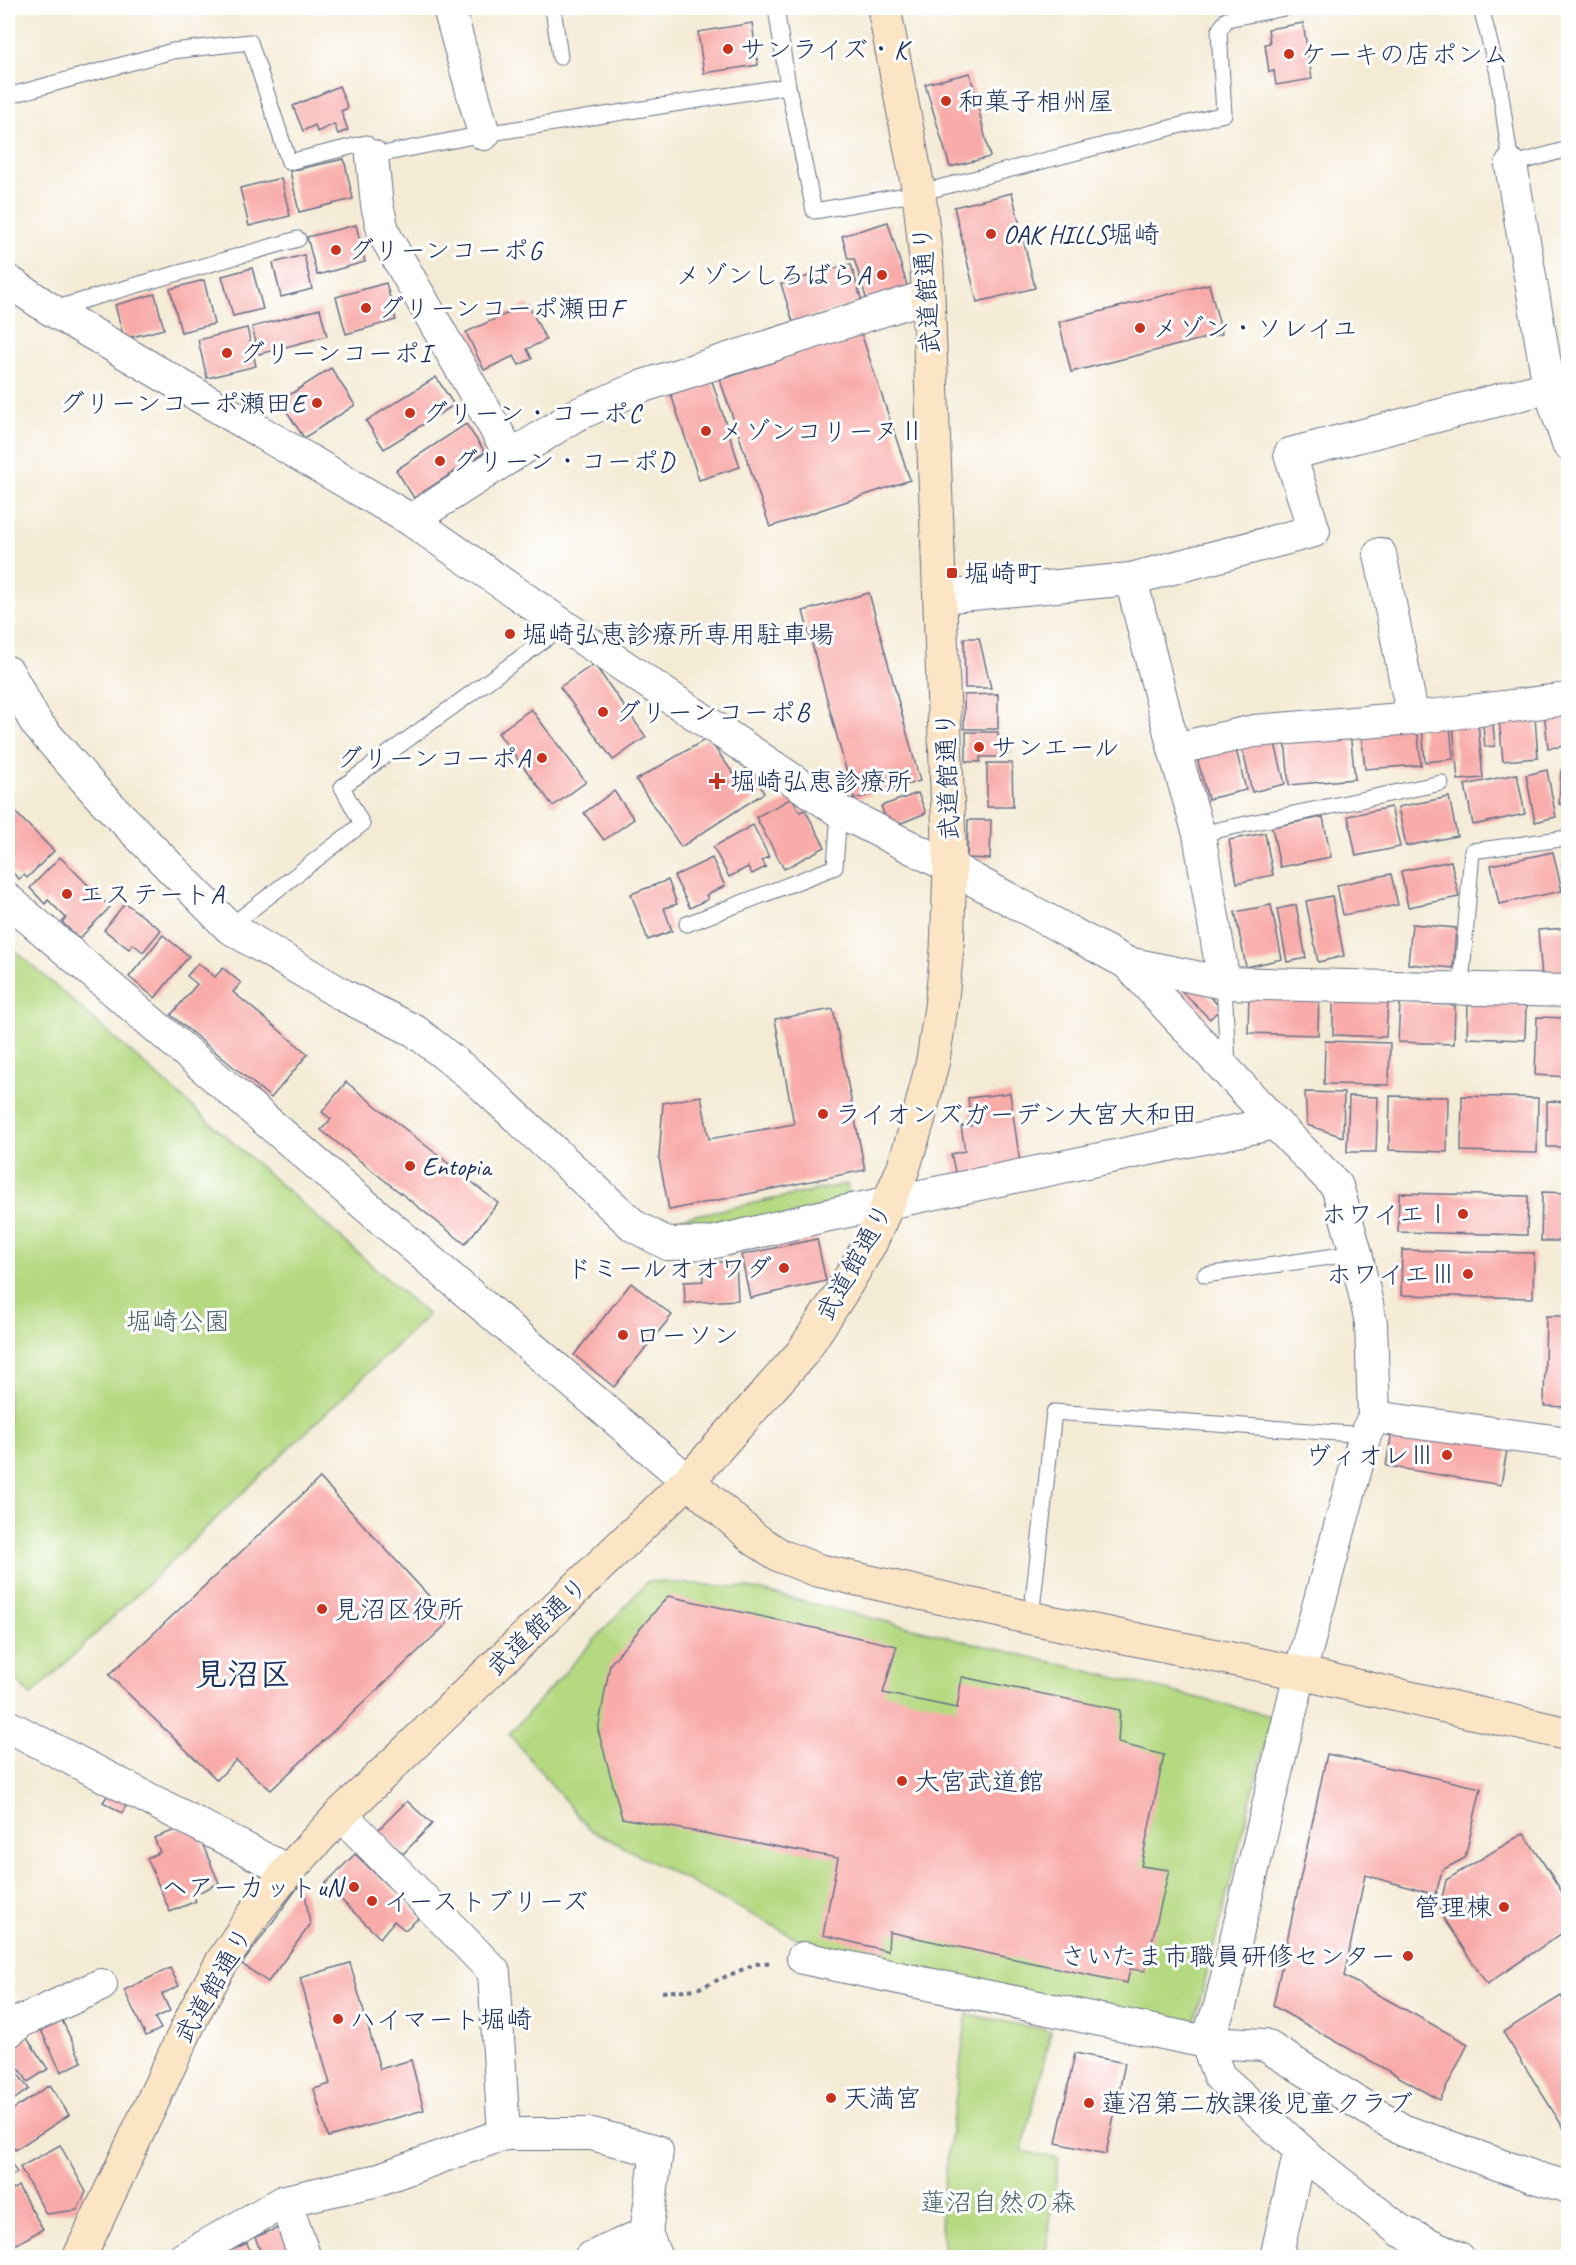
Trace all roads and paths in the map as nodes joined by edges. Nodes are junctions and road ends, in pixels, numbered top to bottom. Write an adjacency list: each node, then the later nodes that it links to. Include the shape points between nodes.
1 (449, 8): 11 (street)
2 (553, 8): 8 (lane)
3 (776, 8): 9 (lane)
4 (884, 8): 15 (street, 武道館通り)
5 (1285, 8): 7 (lane)
6 (1481, 8): 14 (lane, via 1498,74)
7 (1225, 13): 15 (lane, via 1219,31 1224,114)
8 (560, 57)
9 (788, 86): 11 (lane); 15 (lane, via 814,211)
10 (8, 96): 13 (lane, via 173,51 250,42 290,162 366,143)
11 (484, 134): 13 (lane)
12 (1569, 149): 14 (lane)
13 (372, 156): 22 (street, via 384,234)
14 (1511, 165): 20 (street)
15 (919, 193): 18 (street, 武道館通り)
16 (298, 239): 19 (lane)
17 (8, 281): 19 (street)
18 (928, 296): 22 (street, via 640,387 574,416); 26 (street, 武道館通り)
19 (50, 309): 23 (street)
20 (1549, 387): 21 (street); 25 (street, via 1290,454 1314,531)
21 (1569, 444)
22 (511, 456): 23 (street)
23 (411, 520): 27 (street)
24 (1380, 554): 30 (street)
25 (1131, 579): 26 (street); 31 (street)
26 (940, 597): 36 (street, 武道館通り)
27 (564, 626): 33 (street); 39 (lane, via 342,787 362,824)
28 (8, 672): 39 (street, via 36,723 98,794)
29 (1569, 699): 30 (street)
30 (1413, 718): 31 (street, via 1254,731)
31 (1174, 749): 34 (street)
32 (1441, 783): 34 (lane)
33 (838, 811): 36 (street); 38 (lane, via 835,867)
34 (1199, 834): 41 (street)
35 (1569, 838): 42 (lane, via 1472,851)
36 (950, 867): 40 (street); 46 (street, 武道館通り, via 947,950 933,1060 903,1169)
37 (8, 900): 51 (street)
38 (687, 924)
39 (229, 927): 46 (street, via 343,995 415,1031 477,1080 634,1226 668,1244 711,1243)
40 (1127, 963): 41 (street); 44 (street)
41 (1224, 983): 42 (street); 44 (lane)
42 (1461, 987): 43 (street)
43 (1569, 991)
44 (1228, 1072): 45 (street)
45 (1275, 1123): 46 (street); 47 (street, via 1337,1186)
46 (888, 1204): 51 (street, 武道館通り, via 871,1242 802,1353)
47 (1356, 1253): 48 (lane); 49 (street, via 1371,1323)
48 (1205, 1275)
49 (1370, 1426): 50 (street); 52 (lane, via 1054,1412); 53 (street)
50 (1569, 1443)
51 (688, 1480): 52 (street, via 756,1540 781,1556 817,1570); 56 (street, 武道館通り)
52 (1031, 1618): 53 (street)
53 (1300, 1673): 55 (street); 62 (street, via 1220,2006)
54 (8, 1726): 57 (street)
55 (1569, 1734)
56 (341, 1814): 57 (street, 武道館通り); 63 (street, via 494,1972)
57 (288, 1871): 69 (street, 武道館通り, via 222,1962 195,2011)
58 (803, 1958): 60 (path, via 755,1965 697,1989); 62 (street)
59 (101, 1985): 61 (street, via 22,2021)
60 (662, 1992)
61 (8, 2032)
62 (1206, 2042): 64 (street, via 1219,2076); 65 (street, via 1265,2045 1402,2130)
63 (504, 2134): 66 (street, via 374,2181); 67 (street, via 592,2134 657,2151)
64 (1300, 2150): 68 (street, via 1401,2231); 73 (street)
65 (1569, 2187)
66 (285, 2201): 70 (street); 71 (street)
67 (651, 2245): 72 (street)
68 (1445, 2255)
69 (79, 2258)
70 (184, 2258)
71 (305, 2258)
72 (590, 2258)
73 (1276, 2258)

